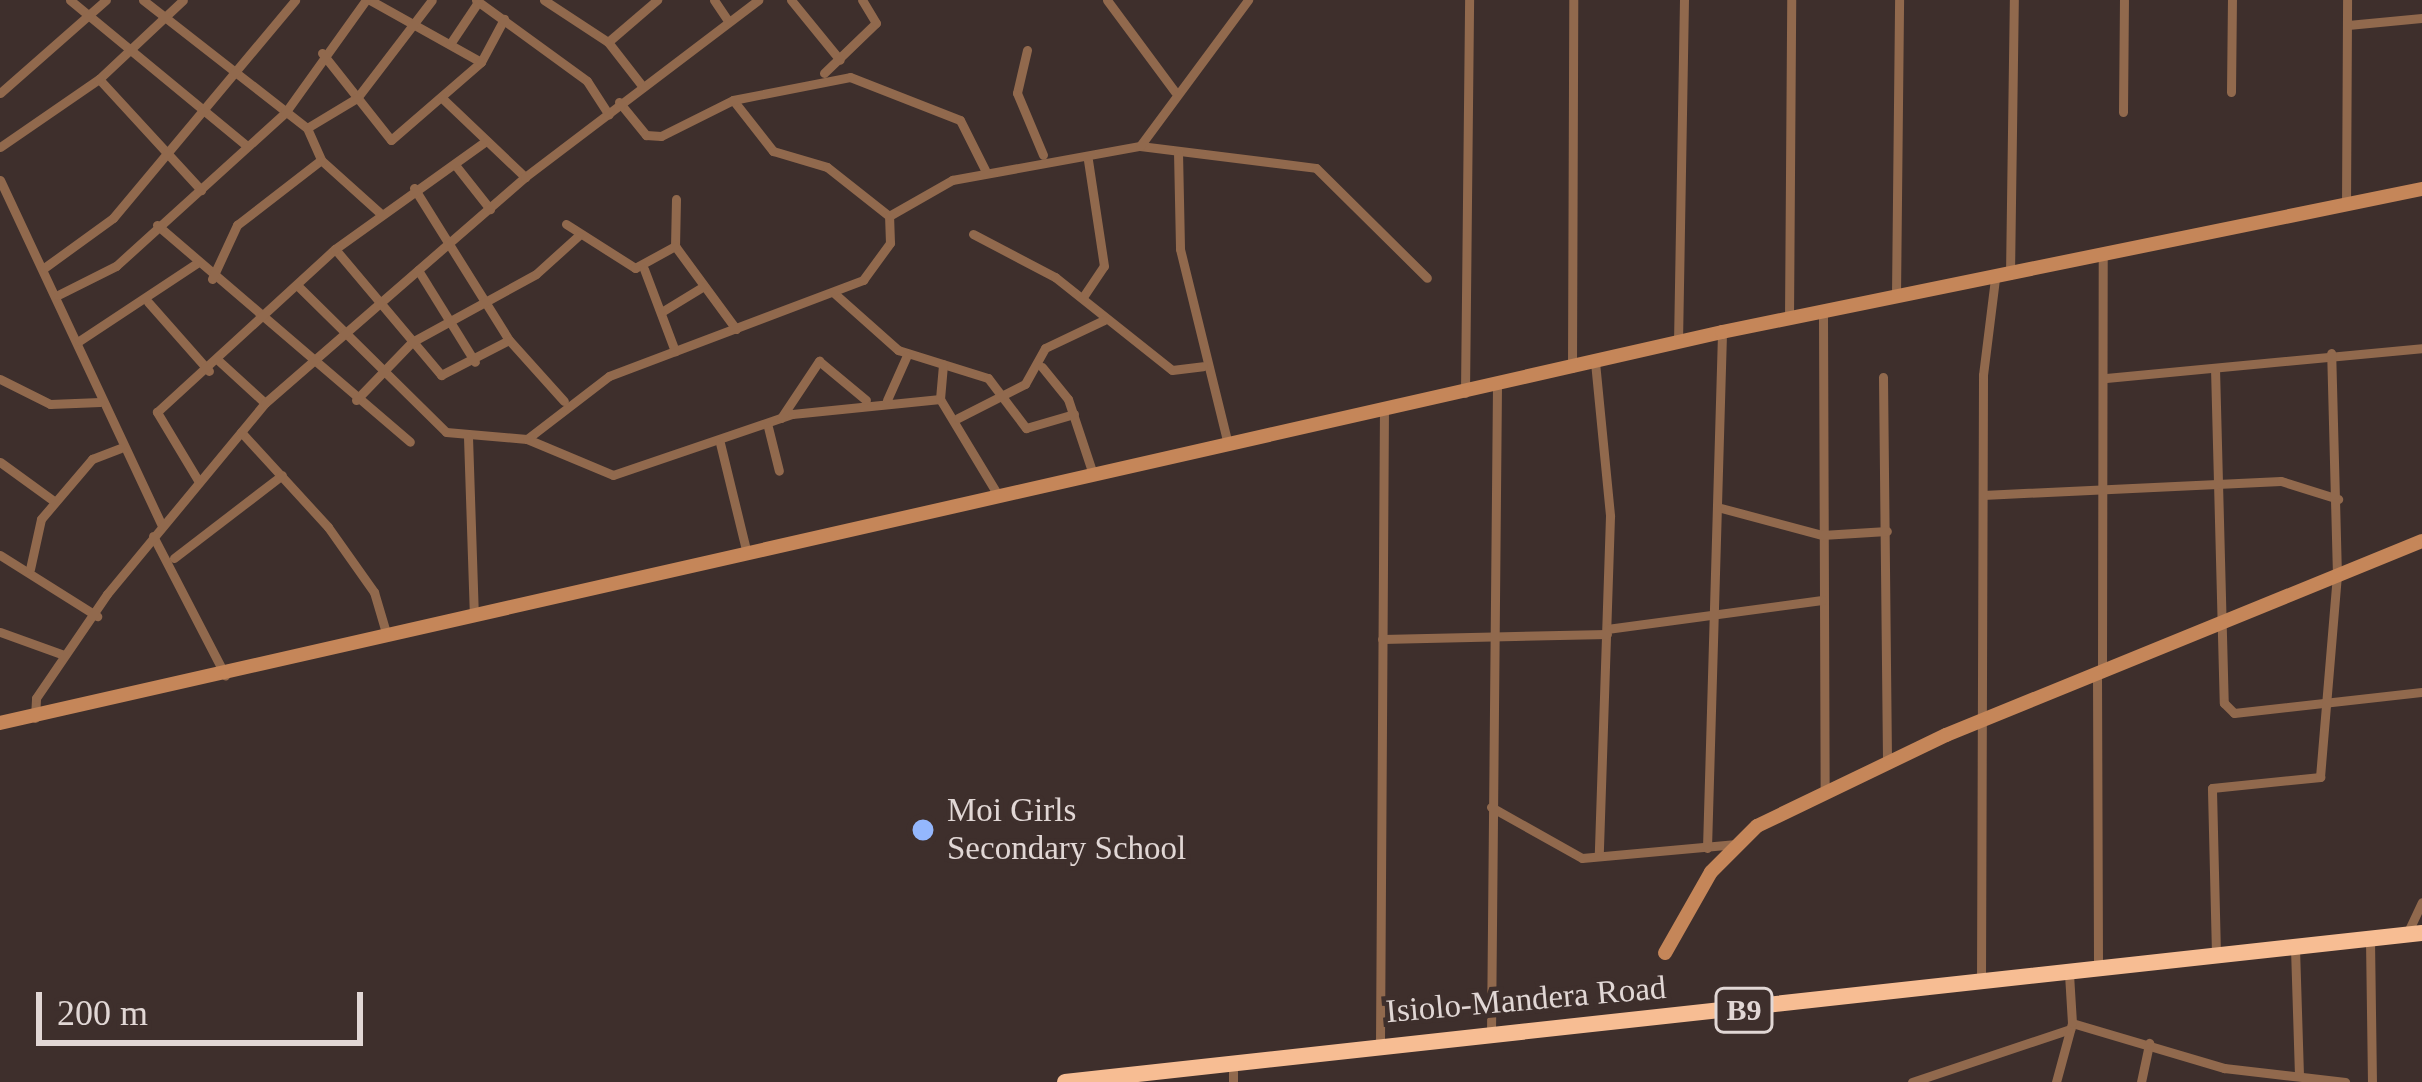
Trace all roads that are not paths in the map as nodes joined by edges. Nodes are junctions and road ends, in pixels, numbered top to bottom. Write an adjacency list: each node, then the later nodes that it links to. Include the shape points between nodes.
1 (70, 0): 26 (street)
2 (106, 0): 26 (street)
3 (143, 0): 27 (street)
4 (183, 0): 27 (street)
5 (295, 0): 41 (street)
6 (368, 0): 32 (street); 37 (street)
7 (432, 0): 32 (street)
8 (544, 0): 33 (street)
9 (657, 0): 33 (street)
10 (715, 0): 30 (street)
11 (758, 0): 30 (street)
12 (791, 0): 38 (street)
13 (862, 0): 38 (street, via 878,17)
14 (1107, 0): 44 (street)
15 (1246, 0): 44 (street)
16 (1469, 0): 134 (street)
17 (1573, 0): 125 (street)
18 (1684, 0): 113 (street)
19 (1791, 0): 104 (street)
20 (1899, 0): 98 (street)
21 (2014, 0): 89 (street)
22 (2124, 0): 52 (street)
23 (2232, 0): 45 (street)
24 (2348, 0): 31 (street)
25 (477, 1): 29 (street); 34 (street)
26 (87, 14): 35 (street); 46 (street)
27 (162, 16): 35 (street); 41 (street)
28 (2422, 18): 31 (street)
29 (504, 19): 39 (street); 54 (street, via 586,81)
30 (728, 21): 43 (street)
31 (2348, 25): 73 (street)
32 (418, 26): 34 (street); 47 (street)
33 (608, 42): 43 (street)
34 (450, 44): 39 (street)
35 (130, 50): 42 (street); 51 (street)
36 (1028, 50): 62 (street, via 1017,93)
37 (322, 53): 47 (street); 53 (street)
38 (840, 60): 40 (street)
39 (481, 62): 48 (street)
40 (824, 74): 49 (street); 66 (street, via 881,82 961,120)
41 (242, 76): 51 (street); 53 (street)
42 (99, 79): 59 (street); 60 (street)
43 (643, 87): 50 (street)
44 (1174, 92): 58 (street)
45 (2231, 92)
46 (0, 93)
47 (357, 98): 48 (street, via 391,140); 55 (street)
48 (442, 98): 56 (street)
49 (733, 100): 50 (street, via 662,136 646,135); 76 (street, via 773,152 827,167)
50 (619, 102): 54 (street)
51 (202, 109): 57 (street); 60 (street)
52 (2123, 112)
53 (285, 113): 55 (street); 57 (street)
54 (609, 115): 67 (street)
55 (307, 128): 63 (street)
56 (486, 140): 65 (street); 67 (street)
57 (247, 146): 71 (street)
58 (1140, 146): 61 (street); 64 (street)
59 (0, 147)
60 (166, 150): 71 (street); 86 (street, via 113,218)
61 (1178, 152): 90 (street, via 1316,168); 123 (street, via 1178,231)
62 (1042, 155): 64 (street); 66 (street)
63 (322, 160): 75 (street); 91 (street, via 237,225)
64 (1088, 160): 97 (street, via 1104,266)
65 (456, 166): 69 (street); 74 (street)
66 (985, 170): 76 (street)
67 (525, 177): 74 (street)
68 (0, 180): 86 (street)
69 (414, 188): 75 (street); 81 (street)
70 (2422, 189): 73 (main road)
71 (201, 190): 78 (street)
72 (676, 199): 82 (street)
73 (2346, 206): 84 (main road)
74 (490, 209): 81 (street)
75 (381, 214): 83 (street)
76 (889, 216): 94 (street, via 894,230 876,268)
77 (566, 224): 80 (street)
78 (157, 225): 85 (street); 96 (street, via 116,266)
79 (973, 234): 97 (street)
80 (578, 236): 87 (street); 95 (street, via 536,274)
81 (450, 242): 88 (street); 95 (street)
82 (675, 246): 87 (street); 92 (street)
83 (335, 249): 93 (street); 99 (street)
84 (2103, 256): 89 (main road); 130 (street)
85 (197, 263): 91 (street); 100 (street)
86 (44, 268): 96 (street)
87 (644, 269): 101 (street)
88 (418, 270): 99 (street); 105 (street)
89 (2003, 276): 98 (main road); 161 (street)
90 (1427, 278)
91 (212, 279): 103 (street)
92 (704, 286): 101 (street); 107 (street)
93 (299, 287): 103 (street); 109 (street)
94 (834, 293): 107 (street); 117 (street)
95 (486, 294): 105 (street); 110 (street)
96 (58, 295): 111 (street)
97 (1083, 296): 106 (street)
98 (1897, 296): 102 (main road)
99 (377, 301): 109 (street); 112 (street)
100 (148, 302): 111 (street); 127 (street)
101 (663, 311): 115 (street)
102 (1823, 314): 104 (main road); 168 (street)
103 (266, 316): 118 (street); 119 (street)
104 (1789, 319): 108 (main road)
105 (447, 320): 112 (street); 120 (street)
106 (1104, 320): 123 (street, via 1172,370); 124 (street, via 1046,348)
107 (736, 328): 115 (street)
108 (1722, 332): 113 (main road); 164 (street)
109 (337, 334): 118 (street); 128 (street)
110 (509, 340): 120 (street); 140 (street)
111 (79, 341): 139 (street)
112 (412, 342): 120 (street, via 441,375); 128 (street)
113 (1678, 343): 121 (main road)
114 (2422, 348): 116 (street)
115 (675, 351): 140 (street)
116 (2331, 353): 126 (street); 162 (street)
117 (907, 355): 122 (street); 138 (street)
118 (314, 358): 136 (street); 141 (street)
119 (219, 361): 127 (street); 141 (street)
120 (475, 362)
121 (1594, 362): 125 (main road); 181 (street, via 1608,436)
122 (943, 364): 133 (street); 135 (street)
123 (1203, 366): 151 (street)
124 (1042, 367): 133 (street); 143 (street)
125 (1572, 368): 132 (main road)
126 (2216, 368): 130 (street); 157 (street)
127 (209, 371): 158 (street, via 157,412)
128 (375, 373): 136 (street); 147 (street, via 446,432)
129 (1883, 377): 166 (street)
130 (2106, 378): 159 (street)
131 (0, 379): 139 (street, via 50,404)
132 (1497, 386): 134 (main road); 184 (street)
133 (1006, 392): 143 (street, via 1026,428); 144 (street)
134 (1466, 393): 142 (main road)
135 (940, 399): 138 (street); 144 (street)
136 (356, 400): 149 (street)
137 (866, 400): 138 (street); 145 (street); 145 (street, via 819,361)
138 (887, 400)
139 (100, 401): 152 (street)
140 (564, 401): 148 (street)
141 (266, 403): 146 (street)
142 (1384, 412): 151 (main road); 183 (street)
143 (1074, 414): 155 (street)
144 (958, 418): 160 (street)
145 (774, 424): 150 (street, via 738,427); 154 (street)
146 (241, 432): 156 (street); 158 (street)
147 (468, 437): 148 (street); 176 (street)
148 (526, 439): 150 (street, via 613,475)
149 (410, 442)
150 (720, 443): 170 (street)
151 (1228, 446): 155 (main road)
152 (120, 448): 163 (street, via 110,444); 165 (street)
153 (0, 462): 163 (street)
154 (779, 471)
155 (1093, 474): 160 (main road)
156 (281, 475): 172 (street); 182 (street, via 374,592)
157 (2216, 481): 159 (street); 162 (street, via 2281,481); 179 (street)
158 (199, 482): 165 (street)
159 (2099, 494): 161 (street); 186 (street)
160 (998, 495): 170 (main road)
161 (1983, 495): 191 (street)
162 (2338, 499): 174 (street)
163 (55, 502): 173 (street, via 27,550)
164 (1721, 508): 168 (street); 178 (street)
165 (161, 524): 167 (street)
166 (1887, 531): 168 (street); 193 (street)
167 (153, 536): 172 (street); 177 (street)
168 (1822, 536): 175 (street)
169 (2422, 541): 174 (main road)
170 (747, 554): 176 (main road)
171 (0, 555): 173 (street)
172 (174, 558): 187 (street)
173 (31, 569): 177 (street)
174 (2337, 576): 179 (main road); 189 (street)
175 (1822, 600): 178 (street); 194 (street)
176 (474, 615): 182 (main road)
177 (97, 616): 185 (street)
178 (1713, 616): 181 (street); 197 (street)
179 (2217, 625): 186 (main road); 189 (street, via 2228,710)
180 (0, 632): 185 (street)
181 (1607, 632): 184 (street); 198 (street)
182 (387, 636): 187 (main road)
183 (1382, 639): 184 (street); 210 (street)
184 (1493, 639): 195 (street)
185 (64, 655): 190 (street)
186 (2099, 674): 191 (main road); 205 (street)
187 (225, 675): 190 (main road)
188 (2422, 692): 189 (street)
189 (2328, 699): 204 (street, via 2320,777 2212,788)
190 (35, 718): 192 (main road)
191 (1986, 719): 193 (main road); 207 (street)
192 (0, 723)
193 (1887, 762): 194 (main road)
194 (1825, 789): 196 (main road)
195 (1492, 807): 198 (street, via 1565,853); 209 (street)
196 (1736, 844): 197 (street); 203 (main road)
197 (1707, 848): 198 (street)
198 (1600, 855)
199 (2422, 902): 200 (street)
200 (2415, 934): 201 (highway, Isiolo-Mandera Road / B9)
201 (2370, 940): 202 (highway, Isiolo-Mandera Road / B9); 223 (street)
202 (2295, 948): 204 (highway, Isiolo-Mandera Road / B9); 214 (street)
203 (1665, 952)
204 (2216, 958): 205 (highway, Isiolo-Mandera Road / B9)
205 (2098, 970): 206 (highway, Isiolo-Mandera Road / B9)
206 (2068, 974): 207 (highway, Isiolo-Mandera Road / B9); 208 (street)
207 (1981, 983): 209 (highway, Isiolo-Mandera Road / B9)
208 (2071, 1026): 211 (street); 218 (street); 219 (street)
209 (1491, 1034): 210 (highway, Isiolo-Mandera Road / B9)
210 (1379, 1043): 212 (highway, Isiolo-Mandera Road / B9)
211 (2150, 1043): 213 (street); 220 (street)
212 (1233, 1062): 216 (highway, Isiolo-Mandera Road / B9); 217 (street)
213 (2237, 1068): 214 (street); 221 (street)
214 (2299, 1075): 215 (street)
215 (2333, 1081): 222 (street)
216 (1066, 1082)
217 (1233, 1082)
218 (1912, 1082)
219 (2056, 1082)
220 (2141, 1082)
221 (2231, 1082)
222 (2345, 1082)
223 (2372, 1082)

